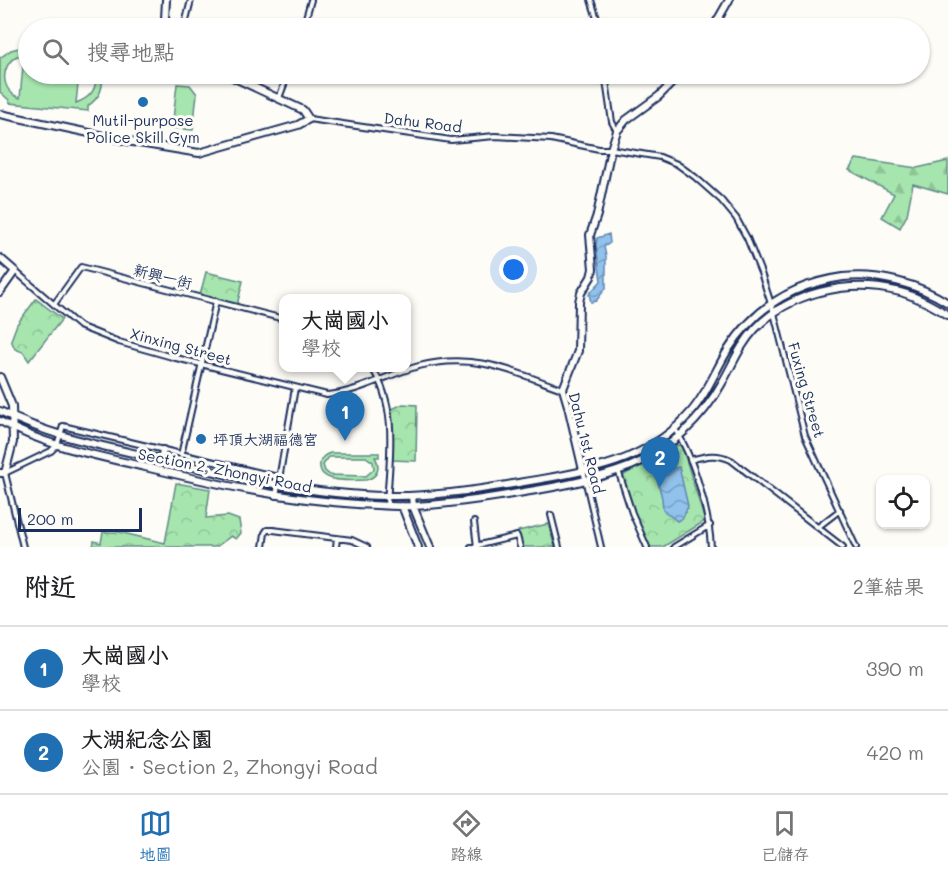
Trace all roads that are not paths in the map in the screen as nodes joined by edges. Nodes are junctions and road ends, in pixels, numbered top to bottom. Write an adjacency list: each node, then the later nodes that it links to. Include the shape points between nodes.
1 (166, 0): 6 (street)
2 (191, 0): 7 (street)
3 (311, 0): 8 (street)
4 (591, 0): 9 (street)
5 (729, 0): 10 (street)
6 (165, 18)
7 (186, 18)
8 (306, 18)
9 (597, 18)
10 (719, 18)
11 (247, 84): 15 (street)
12 (284, 84): 15 (street)
13 (606, 84): 18 (street, via 609,111)
14 (671, 84): 18 (street)
15 (279, 99): 17 (street, via 303,110)
16 (0, 114): 17 (street, Dahu Road, via 199,153)
17 (309, 119): 19 (street, Dahu Road, via 451,140 515,136)
18 (617, 130): 19 (street)
19 (611, 149): 25 (street, Dahu Road, via 668,160 721,200 747,238); 37 (street, via 590,235 593,269 580,293 578,351)
20 (0, 258): 21 (street, Xinxing Street)
21 (15, 271): 22 (street); 24 (street, Xinxing Street)
22 (0, 292)
23 (216, 302): 24 (street, 新興一街, via 81,267); 29 (street, 新興一街); 30 (street)
24 (54, 303): 30 (street, Xinxing Street, via 80,326 119,342)
25 (770, 303): 26 (street, Section 2, Zhongyi Road, via 821,280 869,276 921,289); 27 (street, Fuxing Street); 42 (street, Section 2, Zhongyi Road, via 735,340 711,384)
26 (948, 303)
27 (774, 313): 28 (street, Section 2, Zhongyi Road, via 811,294 850,286 896,291); 44 (street, Section 2, Zhongyi Road, via 749,337 709,405); 62 (street, Fuxing Street, via 805,436)
28 (948, 315)
29 (279, 318)
30 (201, 364): 36 (street, Xinxing Street); 47 (street)
31 (411, 369): 37 (street, Dahu 1st Road, via 452,361 489,363)
32 (374, 372): 35 (street)
33 (403, 372): 35 (street, Dahu 1st Road)
34 (0, 377): 39 (street, via 12,406)
35 (379, 381): 36 (street, Xinxing Street, via 342,394); 57 (street, via 391,423)
36 (295, 388): 53 (street)
37 (562, 389): 50 (street, Dahu 1st Road)
38 (0, 411): 39 (street, Section 2, Zhongyi Road)
39 (12, 417): 41 (street); 43 (street, Section 2, Zhongyi Road)
40 (0, 421): 41 (street, Section 2, Zhongyi Road)
41 (12, 428): 45 (street, Section 2, Zhongyi Road); 52 (street, via 13,442)
42 (674, 428): 44 (street); 50 (street, Section 2, Zhongyi Road, via 623,459)
43 (59, 436): 45 (street); 46 (street, via 63,426); 48 (street, Section 2, Zhongyi Road)
44 (679, 436): 49 (street); 51 (street, Section 2, Zhongyi Road)
45 (57, 445): 52 (street); 56 (street, Section 2, Zhongyi Road)
46 (163, 450): 47 (street); 48 (street)
47 (181, 454): 53 (street)
48 (161, 460): 55 (street, Section 2, Zhongyi Road)
49 (690, 460): 65 (street); 66 (street, via 713,454 731,460)
50 (583, 470): 54 (street, Dahu 1st Road); 58 (street, Section 2, Zhongyi Road, via 488,489)
51 (618, 470): 54 (street, Section 2, Zhongyi Road); 78 (street)
52 (3, 473): 68 (street)
53 (278, 477): 55 (street)
54 (585, 480): 61 (street, Section 2, Zhongyi Road, via 492,498); 77 (street, Dahu 1st Road)
55 (277, 485): 56 (street); 57 (street, Section 2, Zhongyi Road)
56 (276, 496): 59 (street, Section 2, Zhongyi Road)
57 (387, 496): 58 (street, Section 2, Zhongyi Road); 59 (street)
58 (412, 496): 60 (street); 61 (street)
59 (387, 506): 60 (street, Section 2, Zhongyi Road)
60 (402, 506): 61 (street, Section 2, Zhongyi Road); 72 (street)
61 (413, 506): 73 (street)
62 (840, 510): 66 (street); 82 (street, Fuxing Street)
63 (551, 515): 76 (street)
64 (474, 522): 74 (street)
65 (710, 525): 79 (street); 80 (street)
66 (818, 527): 81 (street)
67 (337, 538): 69 (street, via 267,530); 70 (street); 71 (street)
68 (23, 547)
69 (263, 547)
70 (336, 547)
71 (367, 547)
72 (418, 547)
73 (430, 547)
74 (475, 547): 75 (street, via 517,536)
75 (520, 547)
76 (559, 547)
77 (601, 547)
78 (647, 547)
79 (674, 547)
80 (711, 547)
81 (843, 547)
82 (856, 547)

